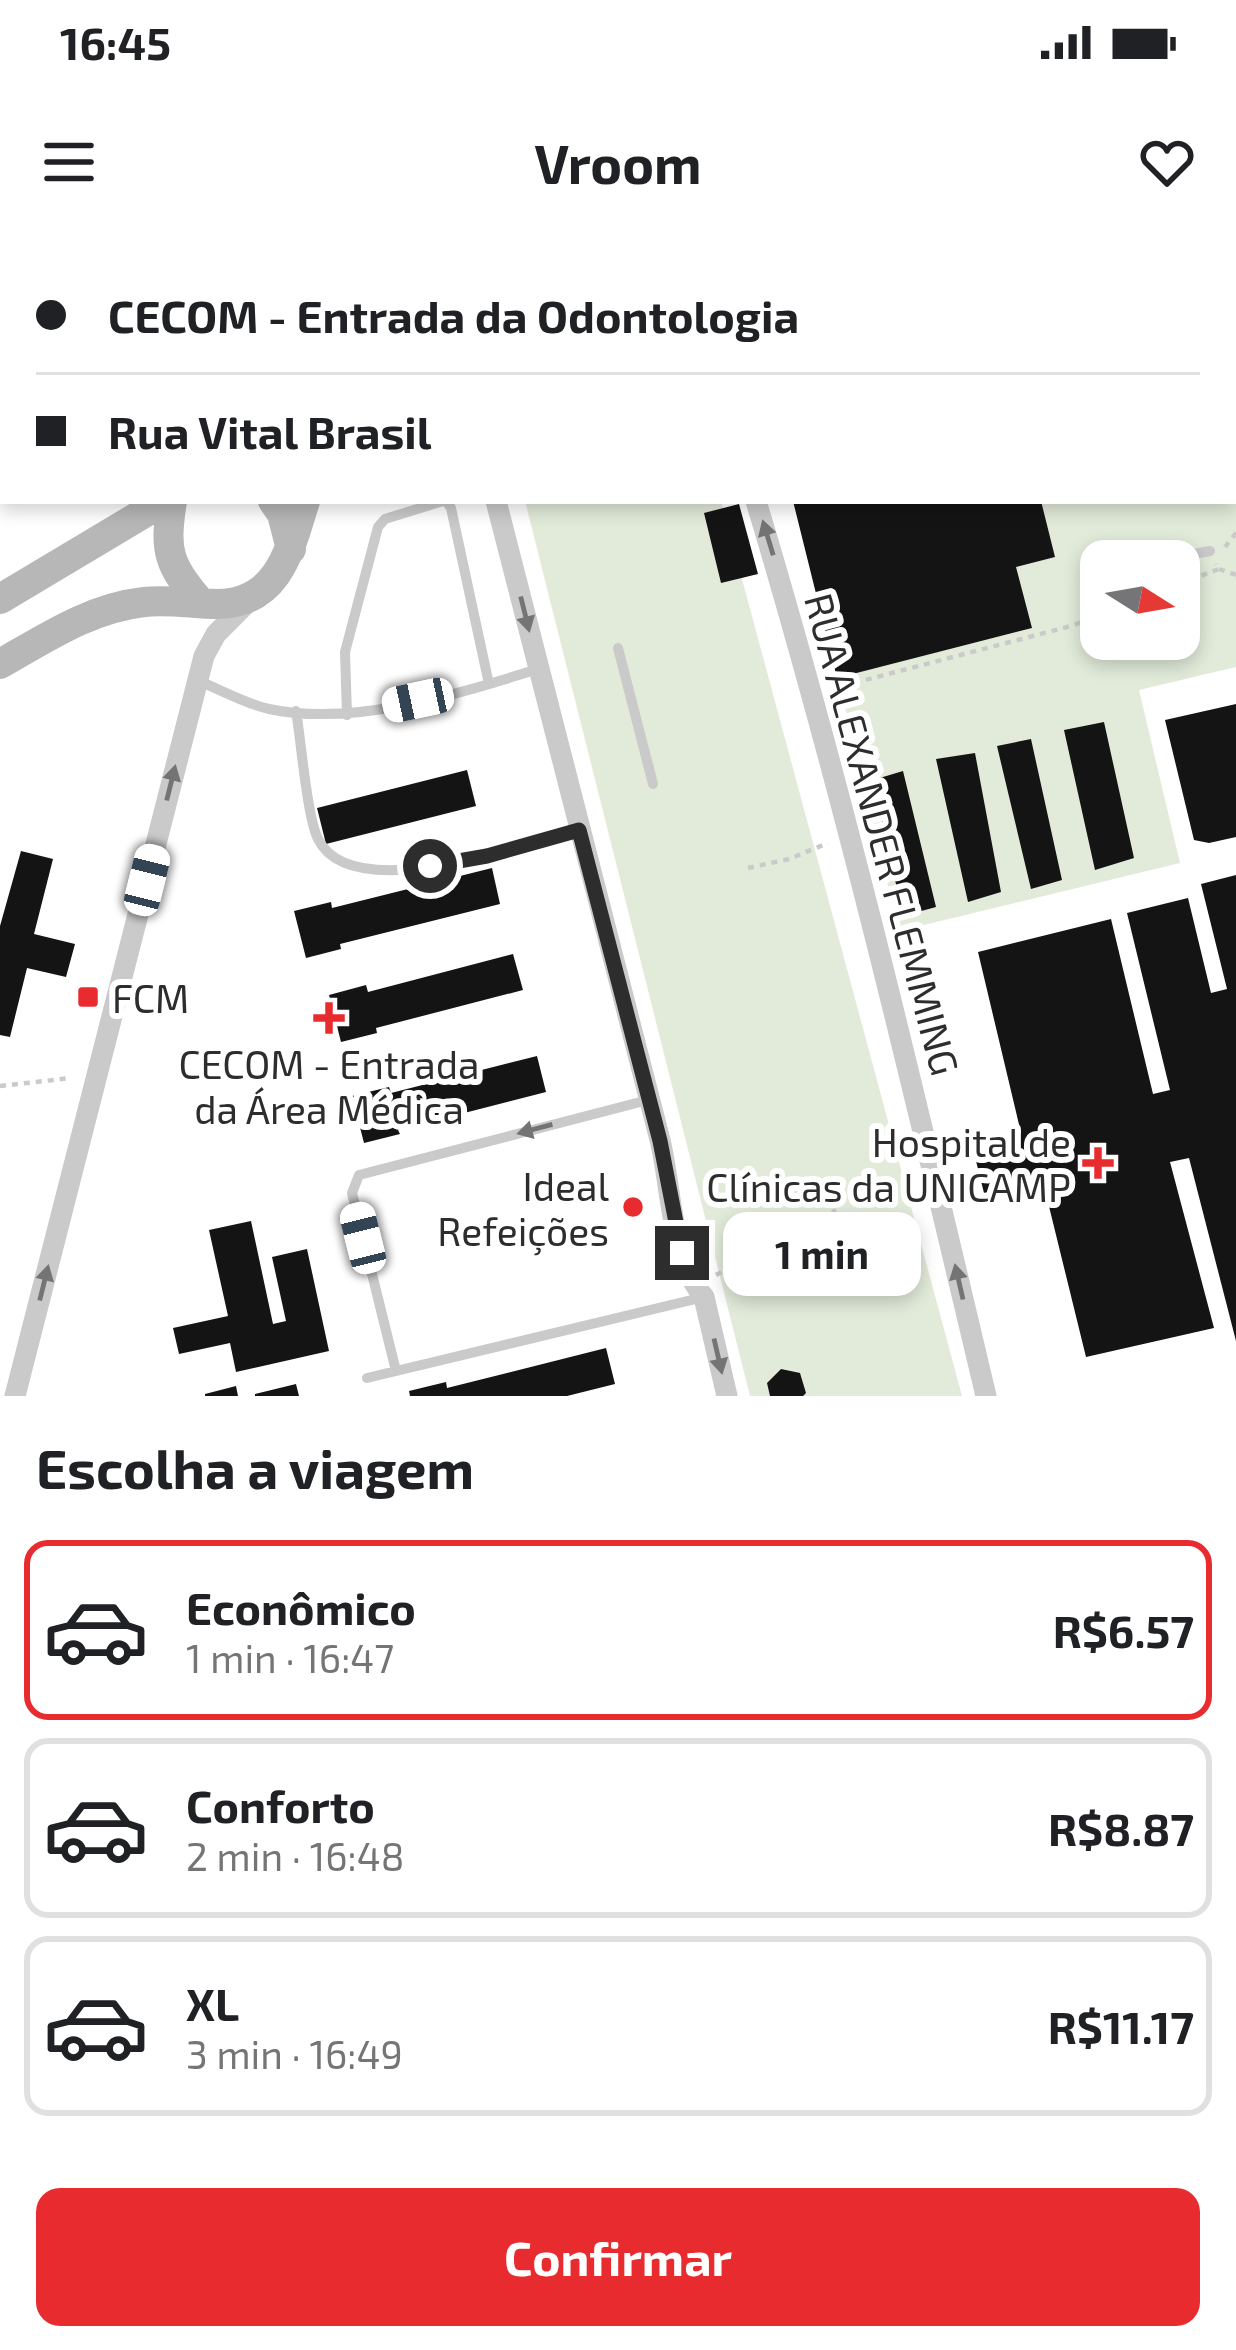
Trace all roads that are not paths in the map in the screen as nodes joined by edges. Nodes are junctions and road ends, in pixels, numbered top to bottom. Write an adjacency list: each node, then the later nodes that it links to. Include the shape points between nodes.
1 (163, 504): 13 (main road)
2 (168, 504): 14 (main road, via 168,554)
3 (275, 504): 9 (main road)
4 (304, 504): 9 (main road)
5 (435, 504): 21 (lane, via 378,527 345,652)
6 (448, 504): 19 (lane)
7 (497, 504): 17 (street, one-way to 17)
8 (758, 504): 30 (street, RUA ALEXANDER FLEMMING, one-way to 8, via 814,693)
9 (291, 549): 12 (main road)
10 (1210, 551): 11 (lane)
11 (1200, 553)
12 (255, 596): 14 (main road); 18 (street, via 216,634)
13 (0, 599)
14 (201, 603): 16 (main road, via 102,611)
15 (618, 648): 22 (lane)
16 (0, 664)
17 (538, 669): 19 (lane); 23 (street)
18 (198, 680): 20 (lane, via 268,709); 28 (street, one-way to 18)
19 (489, 684): 21 (lane)
20 (296, 711): 21 (lane); 23 (lane, via 316,837 349,866 430,866)
21 (347, 715)
22 (653, 784)
23 (579, 830): 24 (street)
24 (648, 1100): 25 (street, via 682,1253); 26 (lane, one-way to 26, via 358,1175 352,1193)
25 (699, 1292): 26 (lane); 29 (street, one-way to 29)
26 (396, 1371): 27 (lane)
27 (367, 1378)
28 (15, 1396)
29 (727, 1396)
30 (986, 1396)

